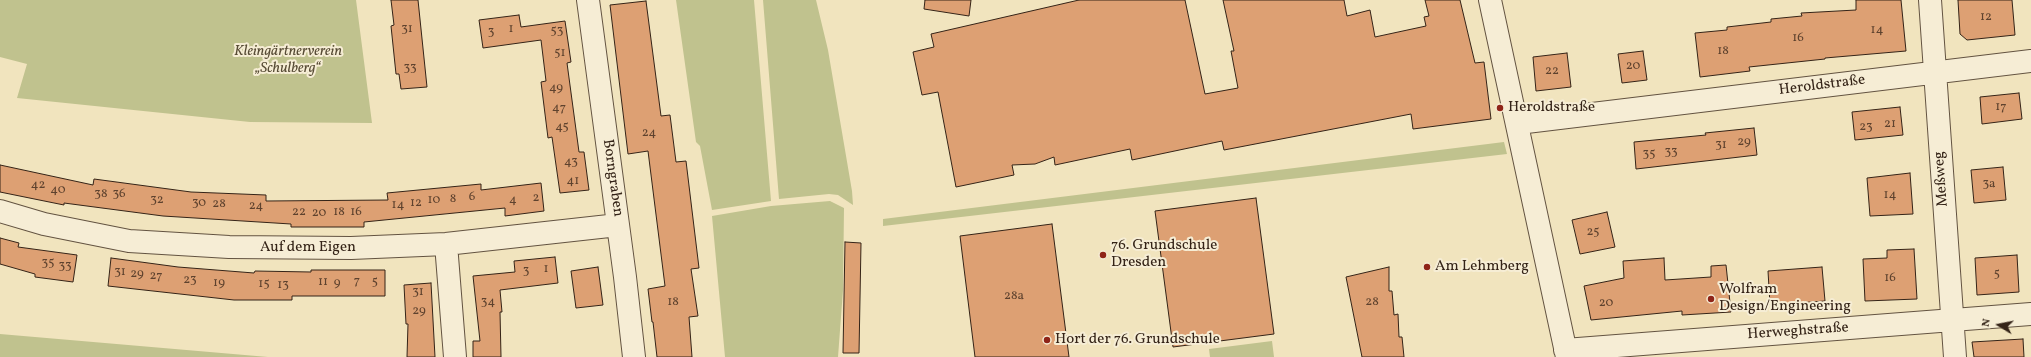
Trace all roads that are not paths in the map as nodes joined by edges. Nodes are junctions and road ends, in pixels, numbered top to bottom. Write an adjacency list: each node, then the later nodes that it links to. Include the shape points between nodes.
1 (588, 0): 8 (street, Borngraben)
2 (1490, 0): 6 (street)
3 (1930, 0): 5 (street, Meßweg)
4 (2031, 61): 5 (street, Heroldstraße)
5 (1934, 73): 6 (street, Heroldstraße); 11 (street, Meßweg)
6 (1518, 123): 12 (street)
7 (0, 211): 9 (street, Auf dem Eigen, via 44,224 129,241 252,248 351,248)
8 (618, 225): 9 (street, Auf dem Eigen); 14 (street, Borngraben)
9 (446, 244): 13 (street)
10 (2031, 314): 11 (street, Herweghstraße)
11 (1953, 320): 12 (street, Herweghstraße); 15 (street, Meßweg)
12 (1566, 353)
13 (455, 357)
14 (634, 357)
15 (1955, 357)

